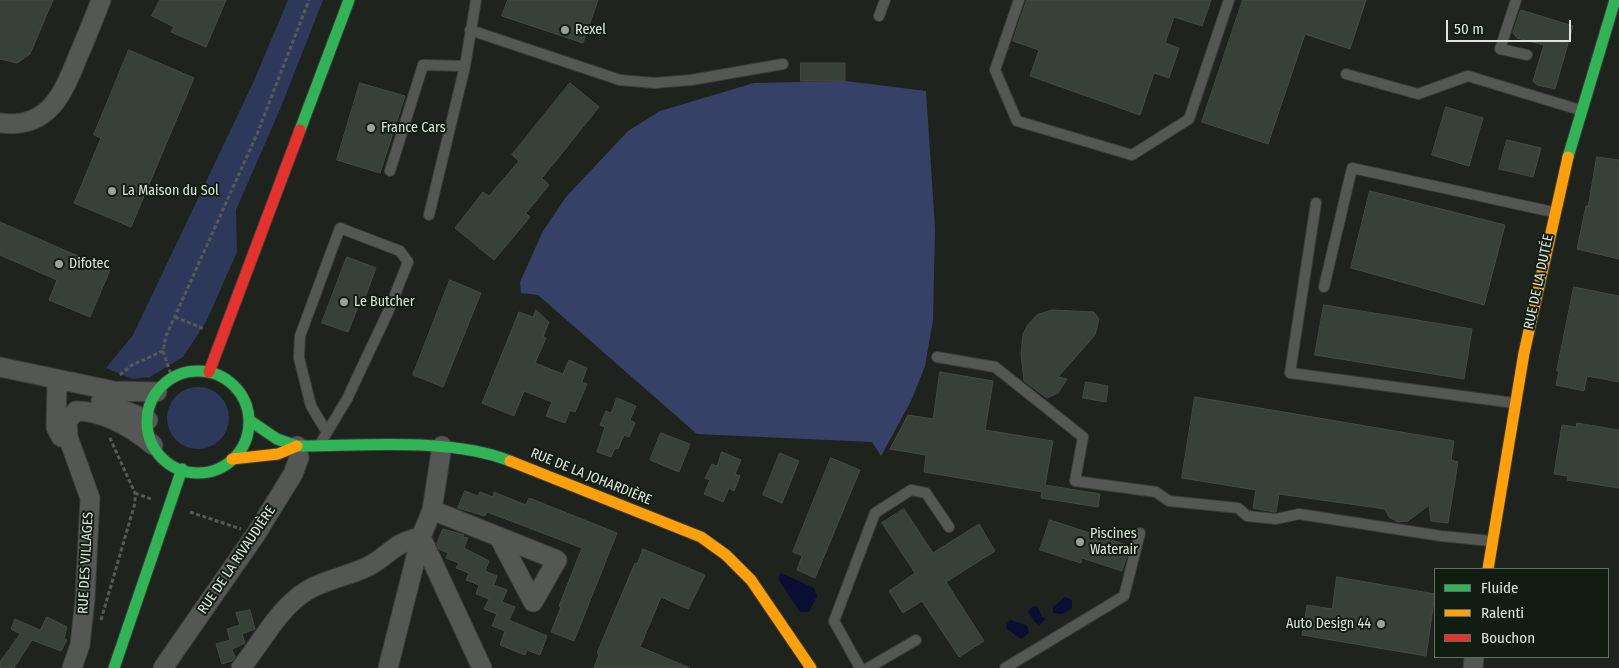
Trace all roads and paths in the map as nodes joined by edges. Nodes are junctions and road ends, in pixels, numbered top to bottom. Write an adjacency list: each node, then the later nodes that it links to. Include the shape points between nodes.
1 (101, 0): 17 (street, via 62,94 47,111 29,121 11,125)
2 (309, 0): 23 (path, via 257,134)
3 (349, 0): 24 (street)
4 (476, 0): 11 (lane)
5 (885, 0): 10 (lane)
6 (1019, 0): 7 (lane, via 995,70 1017,121 1132,155 1189,119)
7 (1229, 0)
8 (1516, 0): 12 (lane, via 1500,49)
9 (1615, 0): 16 (street, RUE DE LA DUTÉE)
10 (880, 16)
11 (470, 30): 13 (lane, via 620,80 654,83 691,80); 14 (lane)
12 (1527, 55)
13 (783, 64)
14 (465, 66): 18 (lane, via 423,65); 21 (lane)
15 (1346, 74): 16 (lane, via 1418,94 1468,76)
16 (1580, 110): 20 (street, RUE DE LA DUTÉE)
17 (0, 123)
18 (390, 171)
19 (1316, 203): 33 (lane, via 1290,373)
20 (1553, 212): 22 (lane, via 1352,168); 33 (street, RUE DE LA DUTÉE)
21 (429, 215)
22 (1324, 286)
23 (175, 317): 24 (path); 25 (path)
24 (223, 338): 28 (street)
25 (163, 350): 29 (path); 31 (path, via 122,370)
26 (937, 357): 53 (lane, via 995,367 1083,437 1076,481 1156,492 1169,500 1238,508 1247,516 1276,519 1299,514)
27 (0, 367): 30 (street)
28 (209, 372): 29 (street, via 190,372); 36 (street, via 227,380 240,393)
29 (172, 378): 32 (street)
30 (57, 380): 31 (street); 35 (street); 42 (street, via 56,426)
31 (114, 391): 32 (street)
32 (157, 392): 35 (street, via 149,408)
33 (1514, 403): 53 (street, RUE DE LA DUTÉE)
34 (108, 418): 38 (street, via 137,432); 42 (street, via 91,412 76,412 67,421 68,437); 45 (path, via 110,440)
35 (148, 420): 38 (street)
36 (249, 420): 39 (street, RUE DE LA JOHARDIÈRE, via 277,439); 43 (street, via 246,437)
37 (326, 431): 37 (lane, via 312,406 299,358 300,336 340,228 400,251 408,262 347,399); 40 (lane)
38 (153, 445): 44 (street, via 165,460)
39 (297, 446): 40 (street, RUE DE LA JOHARDIÈRE); 43 (street, RUE DE LA JOHARDIÈRE, via 278,454); 50 (street, RUE DE LA RIVAUDIÈRE, via 299,458 293,474)
40 (319, 446): 41 (street, RUE DE LA JOHARDIÈRE)
41 (442, 446): 47 (street); 63 (street, RUE DE LA JOHARDIÈRE, via 498,456 701,537 726,555 751,580)
42 (76, 458): 57 (street, RUE DES VILLAGES, via 90,498 85,599 80,645)
43 (232, 459): 44 (street, via 214,470 192,472)
44 (182, 469): 46 (street)
45 (135, 493): 46 (path); 55 (path, via 133,514)
46 (170, 505): 50 (path); 58 (street)
47 (432, 510): 51 (street); 52 (street)
48 (949, 527): 64 (lane, via 926,493 911,490 875,513 834,621)
49 (1140, 533): 66 (lane, via 1124,596)
50 (256, 534): 59 (street, RUE DE LA RIVAUDIÈRE)
51 (421, 537): 60 (street, via 404,541 370,565 347,576 307,590 287,608); 61 (street); 62 (street)
52 (499, 537)
53 (1492, 541): 54 (street, RUE DE LA DUTÉE)
54 (1488, 568)
55 (101, 621)
56 (916, 640): 65 (lane)
57 (72, 668)
58 (114, 668)
59 (163, 668)
60 (241, 668)
61 (388, 668)
62 (482, 668)
63 (811, 668)
64 (860, 668)
65 (868, 668)
66 (1004, 668)

